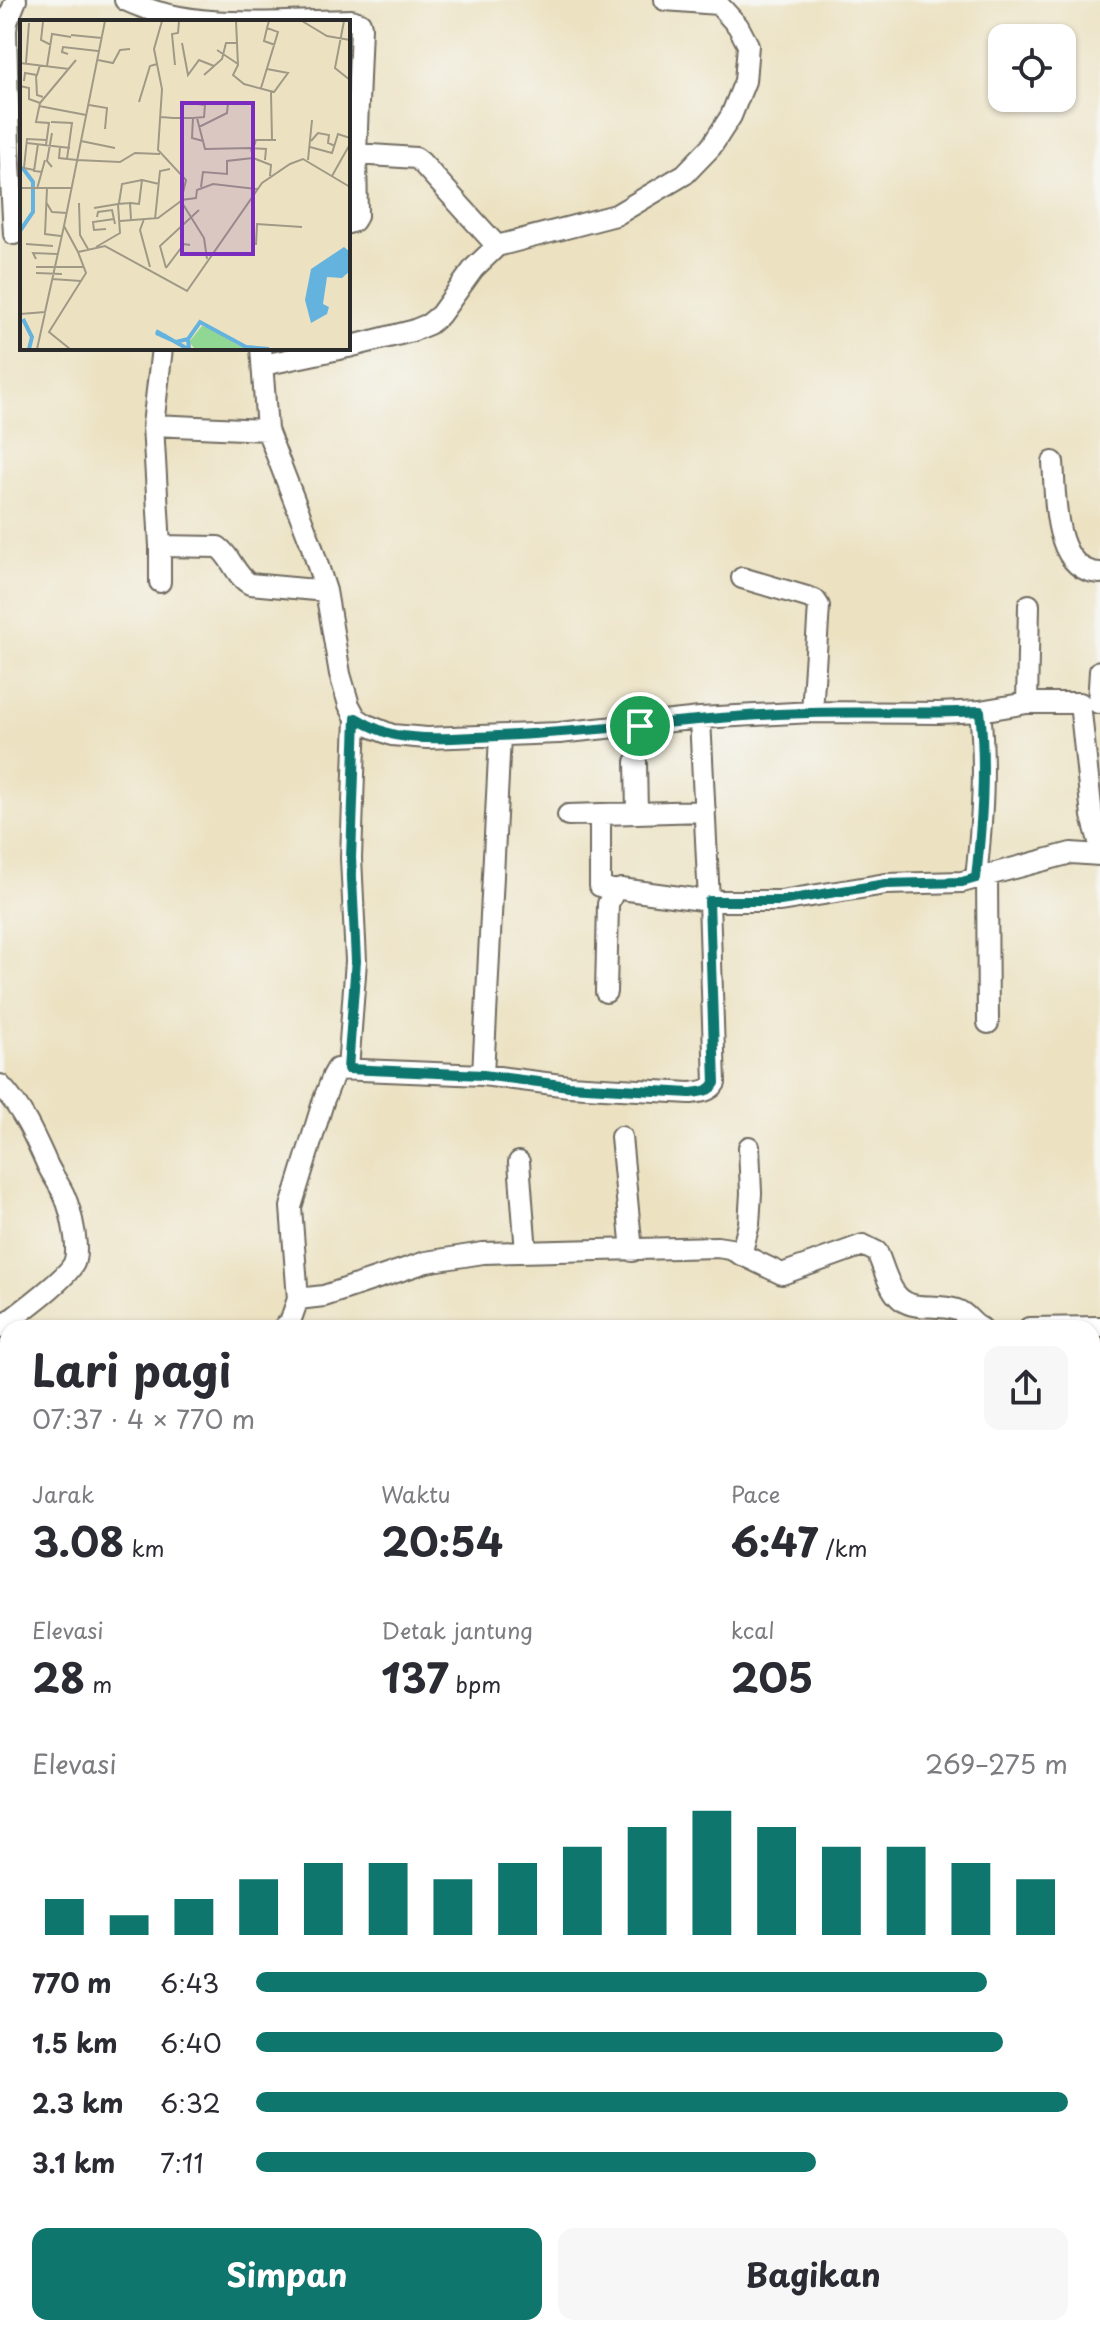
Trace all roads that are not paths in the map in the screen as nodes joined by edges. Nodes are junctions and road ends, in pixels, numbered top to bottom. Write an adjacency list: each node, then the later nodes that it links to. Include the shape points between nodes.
1 (16, 0): 8 (street, via 6,31)
2 (125, 0): 4 (street)
3 (665, 0): 11 (street, via 718,4 748,45 739,101 711,147 685,174 616,215)
4 (144, 16): 5 (street)
5 (183, 20)
6 (350, 20): 7 (street, via 361,27)
7 (356, 154): 9 (street, via 357,216); 11 (street, via 416,158)
8 (17, 198): 10 (street)
9 (350, 222)
10 (12, 234)
11 (497, 246): 12 (street, via 429,324)
12 (350, 347)
13 (162, 350): 16 (street)
14 (325, 350): 15 (street)
15 (262, 356): 17 (street)
16 (153, 425): 17 (street); 19 (street)
17 (267, 430): 23 (street)
18 (1053, 462): 20 (street, via 1060,536 1078,565)
19 (160, 546): 22 (street); 23 (street, via 218,547 250,584)
20 (1100, 573)
21 (742, 578): 29 (street, via 807,597 819,606)
22 (160, 582)
23 (326, 591): 30 (street, via 340,674)
24 (1029, 605): 26 (street)
25 (1100, 671): 27 (street)
26 (1027, 703): 27 (street); 28 (street)
27 (1093, 703): 38 (street, via 1092,816)
28 (980, 711): 29 (street); 40 (street)
29 (812, 712): 31 (street)
30 (356, 718): 32 (street, via 392,735); 45 (street, via 351,858 356,961)
31 (700, 718): 32 (street); 34 (street)
32 (500, 736): 46 (street)
33 (636, 762): 35 (street)
34 (705, 811): 35 (street); 42 (street)
35 (637, 813): 36 (street)
36 (600, 814): 37 (street); 41 (street, via 600,886)
37 (568, 815)
38 (1100, 845)
39 (1100, 855): 40 (street, via 1071,853)
40 (981, 877): 42 (street, via 886,884 780,901); 44 (street)
41 (614, 891): 42 (street); 43 (street, via 608,904)
42 (709, 901): 46 (street, via 713,1087 690,1093)
43 (606, 992)
44 (988, 1023)
45 (348, 1069): 46 (street); 54 (street, via 337,1069 333,1076 291,1207)
46 (483, 1075)
47 (0, 1085): 55 (street, via 33,1131 65,1196 75,1240 75,1262)
48 (621, 1137): 51 (street)
49 (749, 1147): 53 (street, via 749,1224)
50 (519, 1162): 52 (street)
51 (632, 1251): 52 (street); 53 (street, via 717,1247)
52 (526, 1252): 54 (street, via 426,1262 324,1296)
53 (741, 1255): 57 (street, via 782,1274 853,1248 871,1247 893,1294 910,1305 961,1311)
54 (298, 1299): 56 (street)
55 (10, 1320)
56 (291, 1320)
57 (969, 1320)

